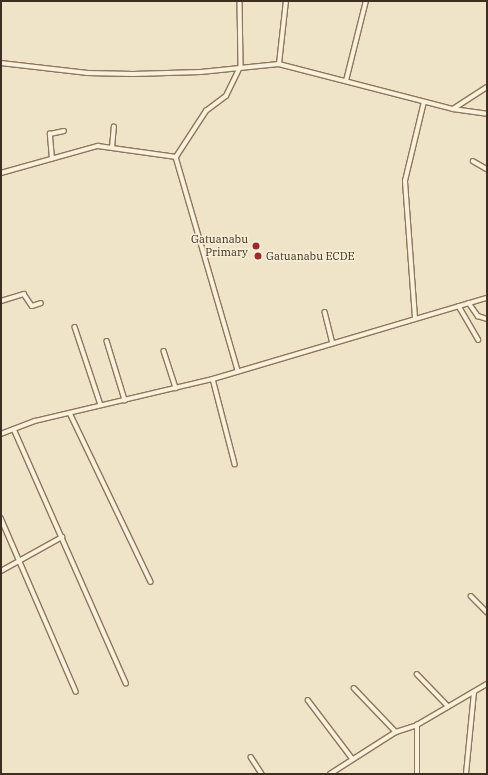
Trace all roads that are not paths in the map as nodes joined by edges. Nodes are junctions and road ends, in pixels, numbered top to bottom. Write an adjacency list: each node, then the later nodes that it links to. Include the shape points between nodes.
1 (240, 1): 6 (street)
2 (286, 1): 5 (street)
3 (366, 1): 7 (street)
4 (1, 63): 6 (street, via 87,73)
5 (279, 64): 6 (street); 7 (street)
6 (240, 68): 15 (street, via 226,96 206,111)
7 (346, 81): 9 (street)
8 (487, 87): 10 (street)
9 (424, 102): 10 (street); 26 (street, via 405,181)
10 (453, 109): 11 (street)
11 (487, 114)
12 (114, 127): 14 (street)
13 (64, 131): 16 (street, via 50,134)
14 (112, 148): 15 (street); 16 (street, via 98,146)
15 (176, 157): 33 (street)
16 (52, 159): 19 (street)
17 (473, 161): 18 (street)
18 (487, 169)
19 (1, 173)
20 (487, 298): 23 (street)
21 (1, 301): 22 (street, via 24,294 32,306)
22 (41, 303)
23 (469, 303): 24 (street); 27 (street, via 478,316)
24 (459, 306): 26 (street); 29 (street)
25 (325, 312): 31 (street)
26 (415, 318): 31 (street)
27 (487, 319)
28 (75, 327): 37 (street)
29 (479, 340)
30 (107, 341): 36 (street)
31 (333, 343): 33 (street)
32 (164, 351): 35 (street)
33 (238, 371): 34 (street)
34 (213, 380): 35 (street); 41 (street)
35 (176, 388): 36 (street)
36 (125, 400): 37 (street)
37 (101, 405): 38 (street)
38 (70, 413): 39 (street); 46 (street)
39 (14, 429): 40 (street); 43 (street)
40 (1, 434)
41 (235, 464)
42 (1, 518): 44 (street)
43 (62, 537): 44 (street); 50 (street)
44 (20, 561): 45 (street); 53 (street)
45 (1, 571)
46 (151, 582)
47 (471, 596): 48 (street)
48 (487, 612)
49 (417, 674): 56 (street)
50 (126, 683)
51 (487, 684): 54 (street)
52 (354, 688): 58 (street)
53 (76, 691)
54 (474, 692): 56 (street); 64 (street)
55 (308, 700): 60 (street)
56 (448, 706): 57 (street)
57 (417, 725): 58 (street); 63 (street)
58 (396, 732): 60 (street)
59 (251, 758): 61 (street)
60 (352, 758): 62 (street)
61 (262, 774)
62 (330, 774)
63 (417, 774)
64 (466, 774)

